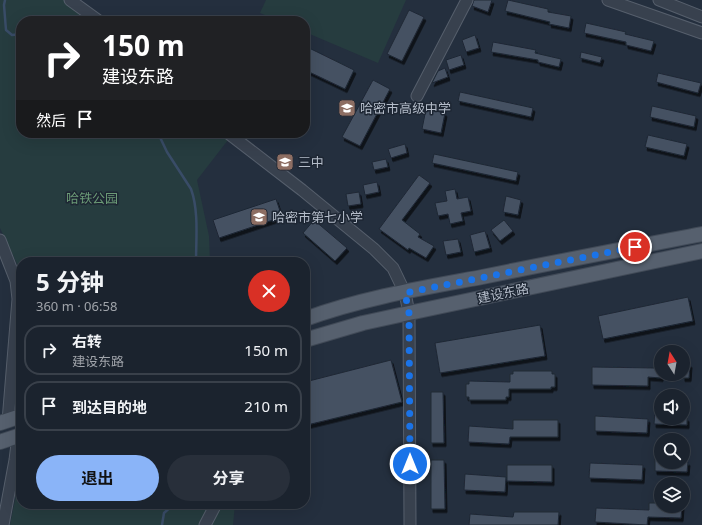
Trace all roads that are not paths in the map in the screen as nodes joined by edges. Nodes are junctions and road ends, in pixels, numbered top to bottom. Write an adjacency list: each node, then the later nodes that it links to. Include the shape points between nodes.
1 (70, 0): 5 (street)
2 (466, 0): 8 (street)
3 (608, 0): 7 (street)
4 (659, 0): 6 (street)
5 (92, 16)
6 (702, 17)
7 (702, 33)
8 (417, 96)
9 (234, 138): 14 (street, via 374,249 393,268)
10 (702, 234): 14 (main road, 建设东路)
11 (0, 240): 13 (street)
12 (702, 251): 15 (main road, 建设东路)
13 (16, 281)
14 (405, 293): 15 (street); 16 (main road, 建设东路)
15 (409, 313): 18 (main road, 建设东路, via 362,323); 26 (street)
16 (310, 317)
17 (16, 328): 19 (street)
18 (310, 339)
19 (10, 420)
20 (16, 437): 21 (main road)
21 (0, 442)
22 (16, 454): 24 (street)
23 (213, 509): 25 (street)
24 (3, 525)
25 (205, 525)
26 (410, 525)

